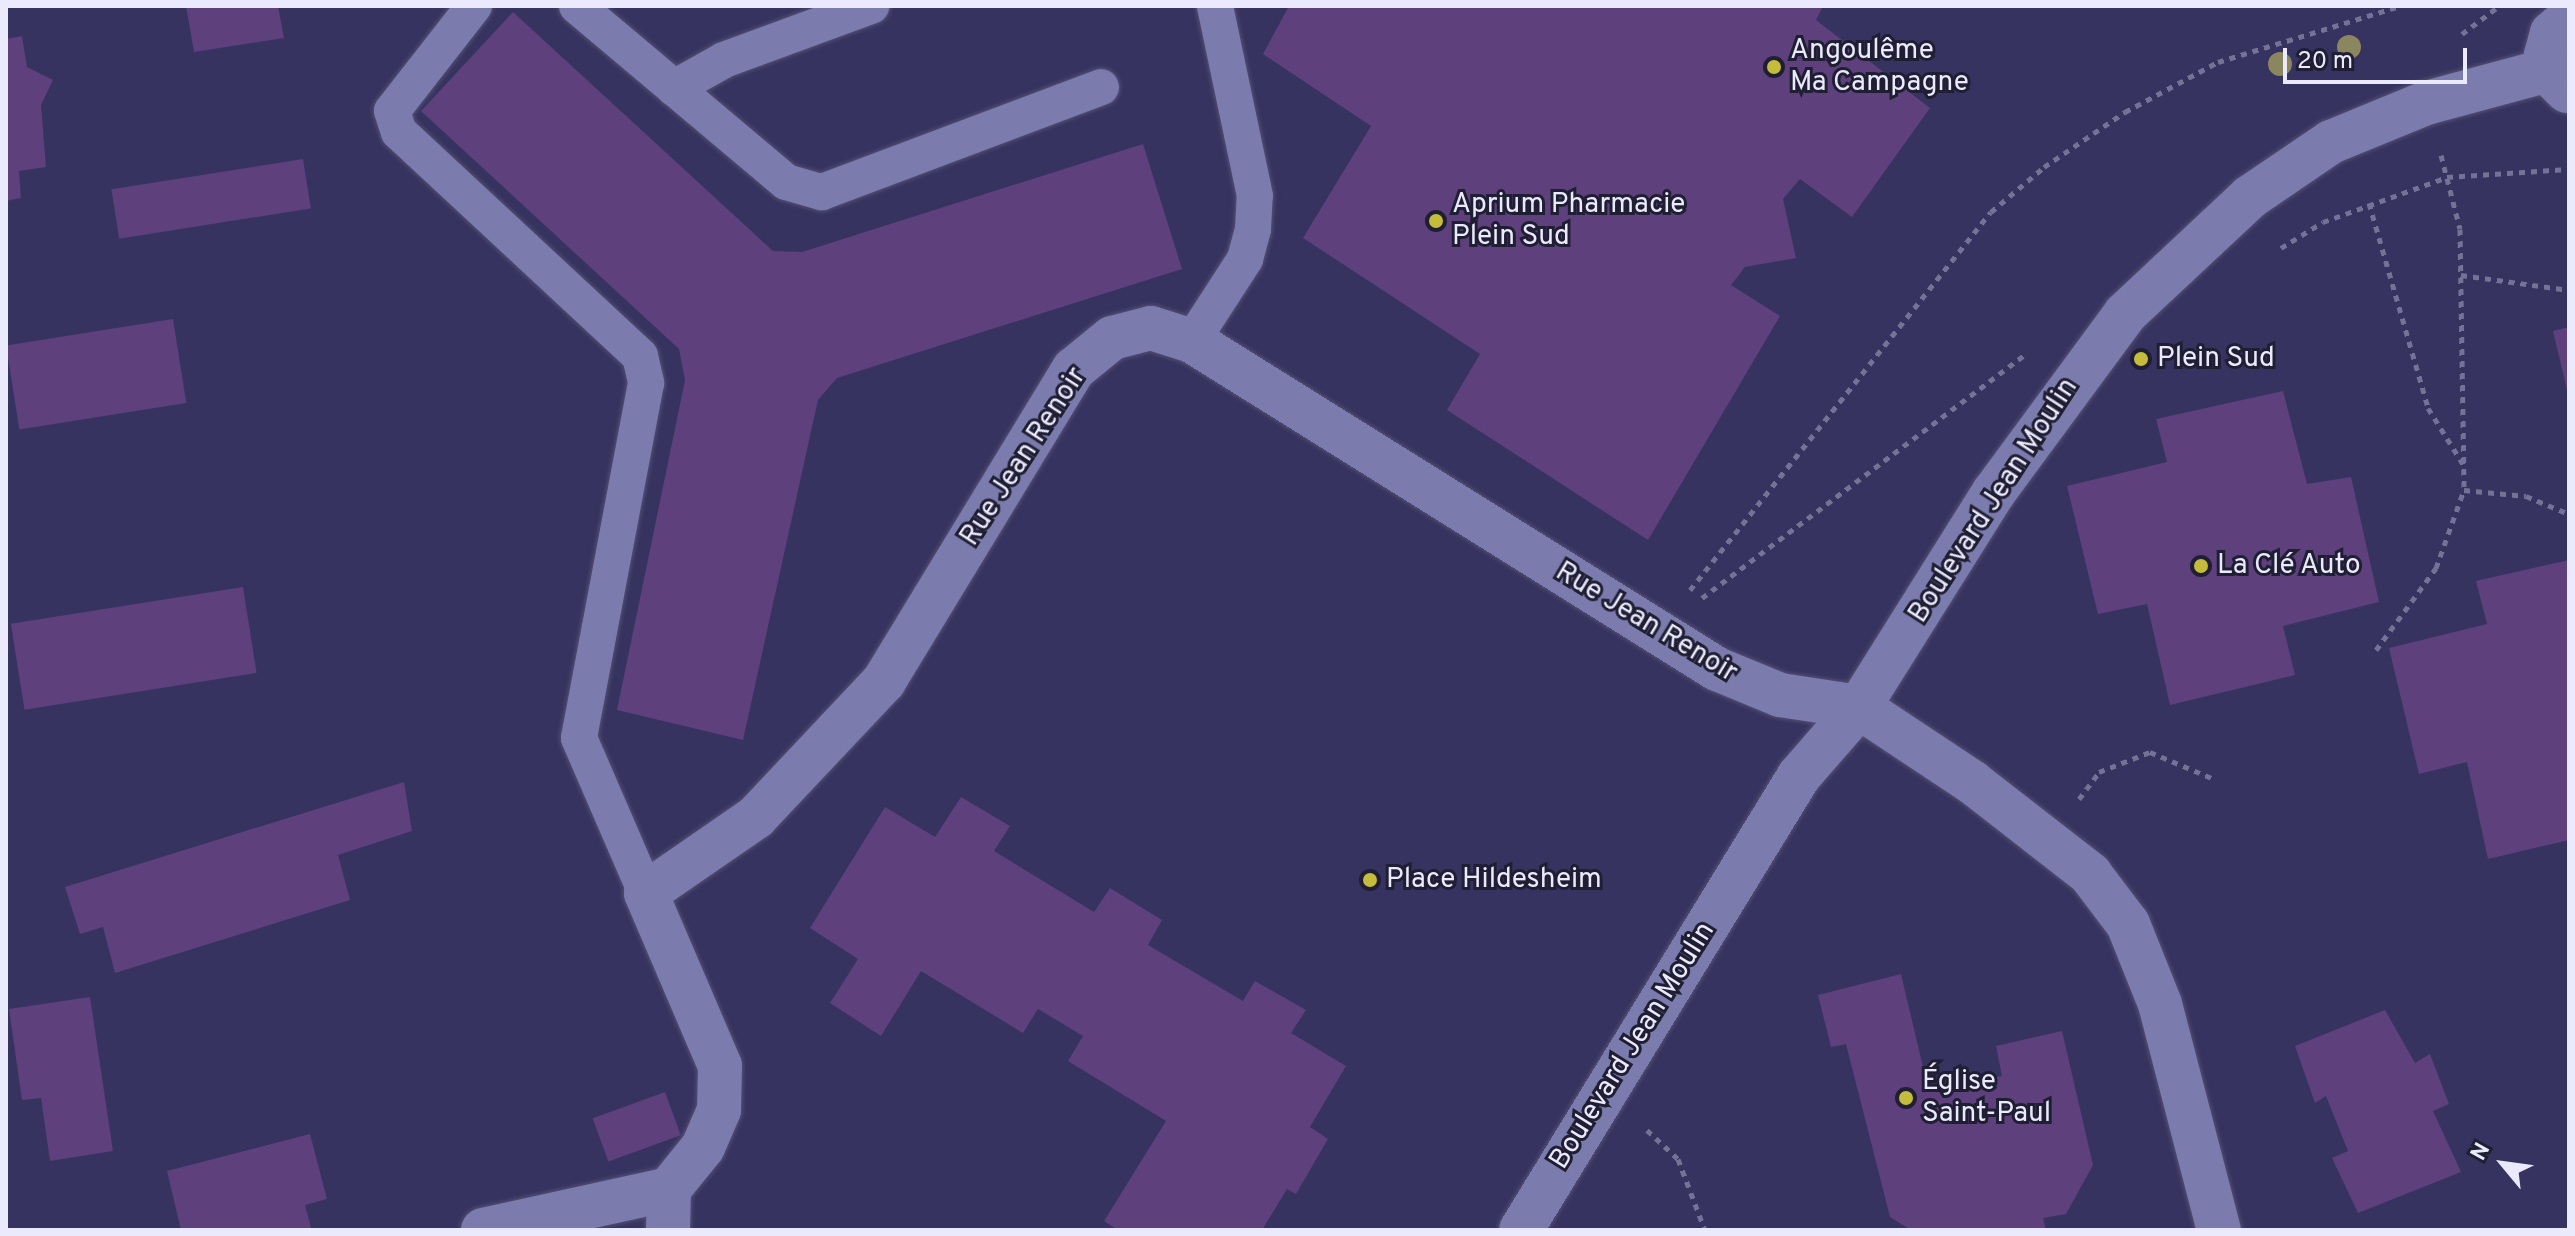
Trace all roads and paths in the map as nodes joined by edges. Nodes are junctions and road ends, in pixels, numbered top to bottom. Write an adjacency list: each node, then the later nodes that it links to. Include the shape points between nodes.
1 (474, 6): 27 (lane, via 392,111 399,132 640,356 646,383 579,738)
2 (577, 6): 9 (lane)
3 (871, 6): 9 (lane, via 724,60)
4 (1215, 6): 17 (lane, via 1255,196 1253,229 1245,259)
5 (2400, 6): 22 (path, via 2218,62 2125,112 2044,167 1991,212)
6 (2569, 18): 7 (street, via 2548,40)
7 (2559, 81): 10 (street, Boulevard Jean Moulin)
8 (1101, 87): 9 (lane, via 822,192 786,182)
9 (674, 88)
10 (2426, 103): 12 (path); 24 (street, Boulevard Jean Moulin, via 2331,142 2250,197 2125,314 2010,468)
11 (2569, 169): 12 (path)
12 (2447, 177): 13 (path); 15 (path, via 2460,229)
13 (2369, 203): 14 (path); 19 (path, via 2428,408)
14 (2274, 252)
15 (2461, 275): 16 (path); 19 (path)
16 (2569, 290)
17 (1192, 341): 22 (street, Rue Jean Renoir); 27 (street, Rue Jean Renoir, via 1151,328 1112,338 1074,369 884,681 756,817)
18 (2030, 350): 22 (path)
19 (2465, 467): 20 (path)
20 (2464, 490): 21 (path, via 2526,496); 23 (path, via 2436,568)
21 (2569, 514)
22 (1657, 631): 24 (street, Rue Jean Renoir, via 1747,685)
23 (2376, 650)
24 (1859, 707): 26 (street, via 1972,782); 28 (street, Boulevard Jean Moulin, via 1799,776)
25 (2212, 778): 26 (path, via 2150,752 2099,772)
26 (2046, 840): 33 (street, via 2090,874 2128,924 2160,1004)
27 (646, 893): 29 (street, via 720,1066 714,1122)
28 (1601, 1097): 31 (street, Boulevard Jean Moulin); 32 (path, via 1678,1159)
29 (668, 1209): 30 (street)
30 (483, 1230)
31 (1521, 1230)
32 (1705, 1230)
33 (2219, 1230)

